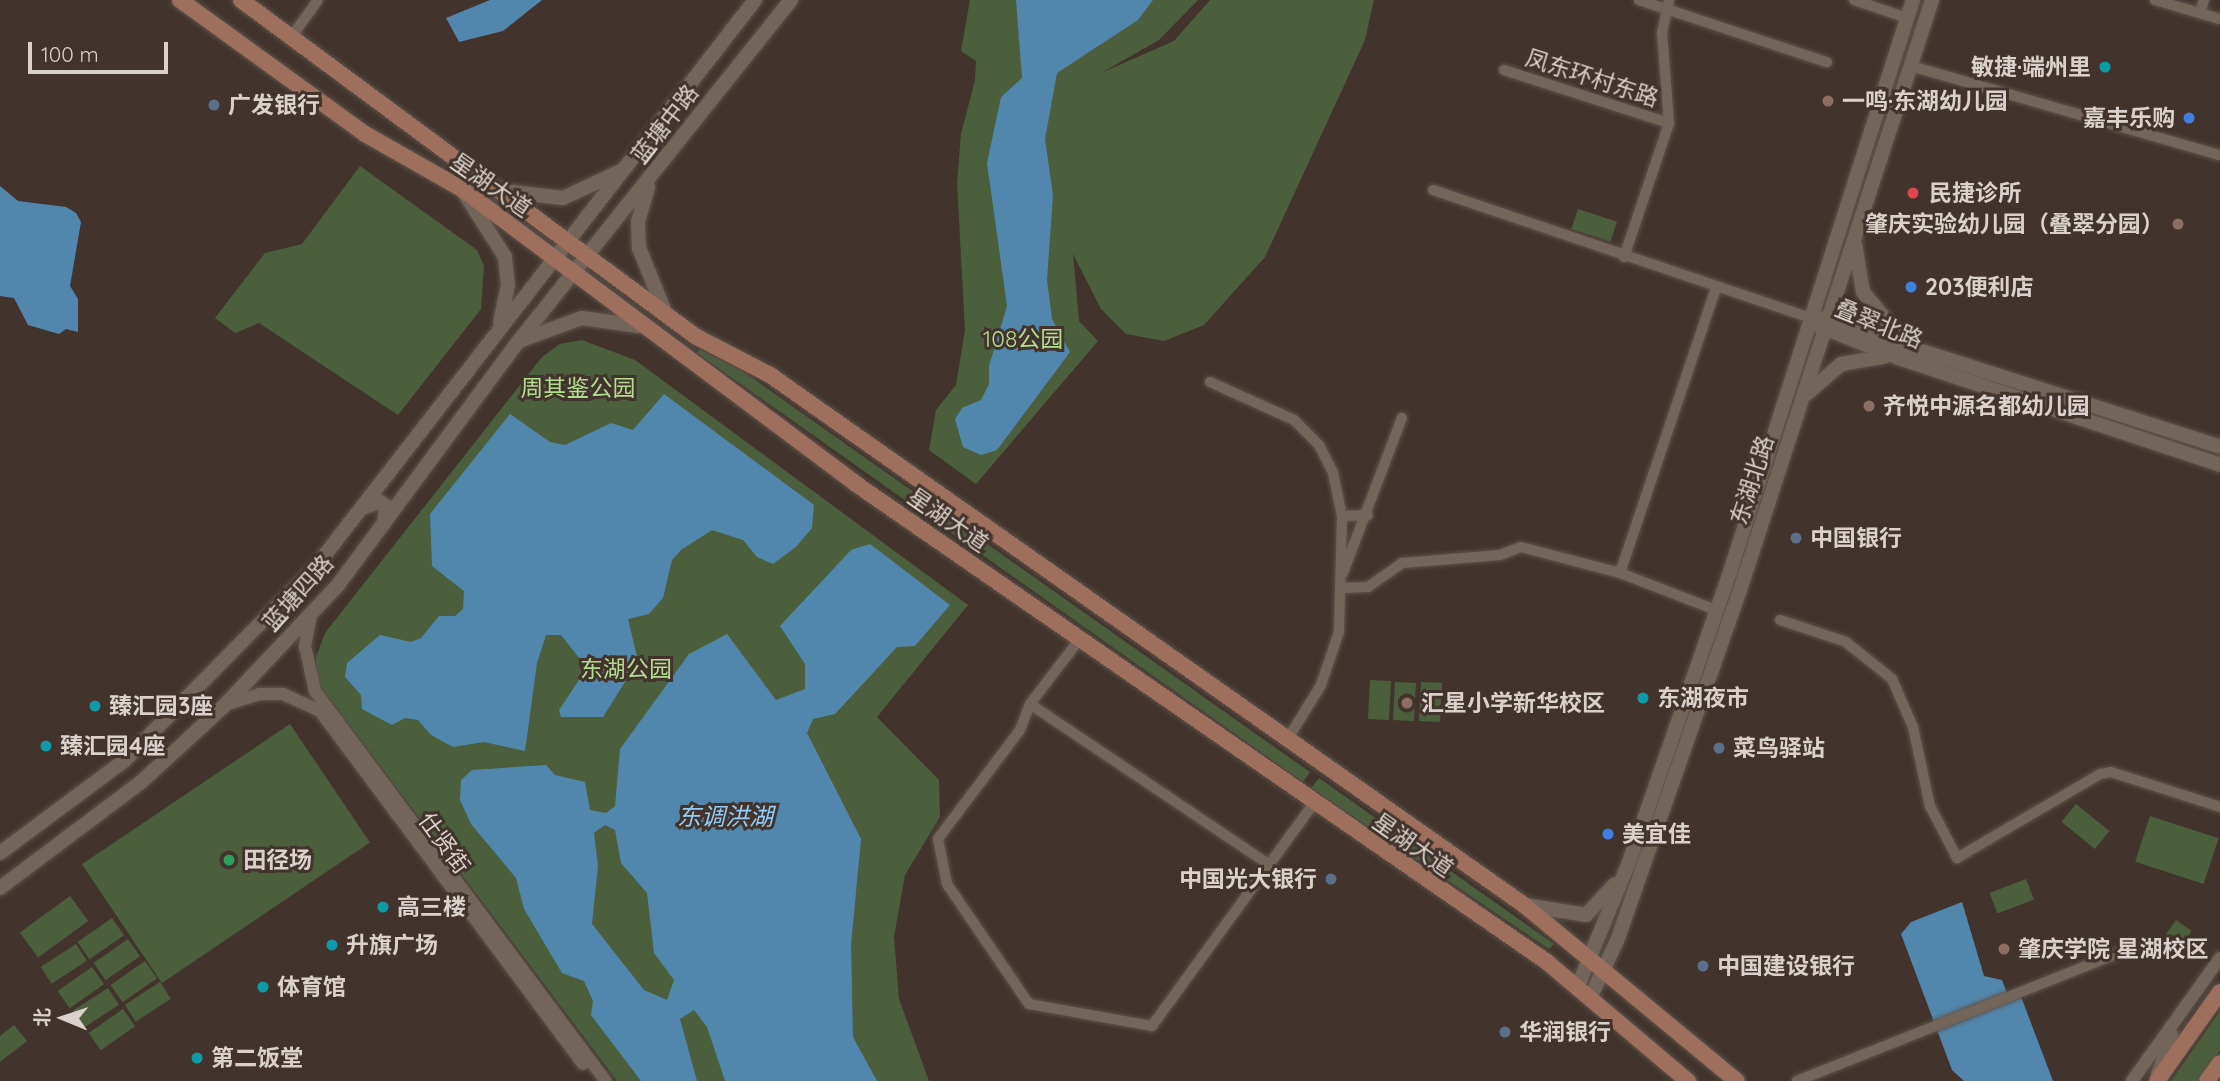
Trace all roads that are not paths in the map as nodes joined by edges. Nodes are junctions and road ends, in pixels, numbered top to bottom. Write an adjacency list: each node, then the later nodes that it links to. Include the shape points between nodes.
1 (180, 0): 26 (main road, 星湖大道, via 365,134)
2 (241, 0): 16 (main road, 星湖大道)
3 (318, 0): 16 (street)
4 (755, 0): 17 (main road, 蓝塘中路)
5 (791, 0): 18 (main road, 蓝塘中路)
6 (1639, 0): 12 (street)
7 (1854, 0): 14 (street)
8 (1913, 0): 14 (main road, 东湖北路)
9 (1932, 0): 20 (main road, 东湖北路)
10 (2154, 0): 13 (street)
11 (2204, 0): 13 (street)
12 (1668, 5): 19 (street); 22 (street, via 1662,33)
13 (2200, 13): 15 (street)
14 (1908, 18): 37 (main road, 东湖北路)
15 (2220, 19)
16 (292, 36): 28 (main road, 星湖大道)
17 (720, 46): 18 (main road, via 732,60); 24 (main road, 蓝塘中路)
18 (742, 62): 25 (main road, 蓝塘中路)
19 (1827, 62)
20 (1911, 66): 23 (street); 29 (main road, 东湖北路)
21 (1504, 70): 22 (street, 凤东环村东路)
22 (1669, 123): 32 (street)
23 (2220, 155)
24 (628, 168): 28 (main road, via 563,198); 30 (main road, 蓝塘中路)
25 (651, 179): 31 (main road, 蓝塘中路); 36 (main road, via 639,222 639,248)
26 (462, 189): 33 (main road, 星湖大道); 40 (main road, via 505,257 508,285)
27 (1433, 190): 32 (street)
28 (503, 191): 30 (main road, 星湖大道)
29 (1855, 235): 38 (main road, 东湖北路); 42 (main road, via 1863,292 1879,318)
30 (570, 242): 31 (main road, 星湖大道); 33 (main road, 蓝塘中路)
31 (588, 255): 34 (main road, 蓝塘中路); 36 (main road, 星湖大道)
32 (1624, 257): 35 (street)
33 (555, 260): 34 (main road, 星湖大道); 40 (main road, 蓝塘四路)
34 (573, 274): 39 (main road, 星湖大道); 43 (main road, 蓝塘四路)
35 (1717, 288): 37 (street); 57 (street)
36 (665, 313): 41 (main road, 星湖大道)
37 (1811, 318): 38 (main road, 叠翠北路); 46 (main road, 东湖北路)
38 (1826, 324): 42 (main road, 叠翠北路); 45 (main road, 叠翠北路); 47 (main road, 东湖北路)
39 (638, 326): 43 (main road, via 582,318); 44 (main road, 星湖大道)
40 (497, 330): 53 (main road, 蓝塘四路)
41 (695, 336): 44 (main road); 65 (main road, 星湖大道, via 769,375)
42 (1904, 341): 45 (main road); 51 (main road, 叠翠北路)
43 (518, 342): 56 (main road, 蓝塘四路)
44 (680, 356): 62 (main road, 星湖大道)
45 (1899, 358): 49 (main road, via 1867,356 1841,364); 52 (main road, 叠翠北路)
46 (1797, 363): 47 (main road); 59 (main road, 东湖北路)
47 (1812, 368): 49 (main road, 东湖北路)
48 (1210, 382): 55 (street, via 1294,420 1319,445 1333,473)
49 (1802, 399): 72 (main road, 东湖北路)
50 (1402, 418): 54 (street)
51 (2220, 447)
52 (2220, 464)
53 (361, 508): 56 (main road, via 374,501 386,506); 66 (main road, 蓝塘四路, via 314,569)
54 (1368, 515): 55 (street); 58 (street)
55 (1342, 516): 58 (street)
56 (384, 525): 60 (main road, 蓝塘四路)
57 (1620, 573): 58 (street, via 1521,547 1500,555 1402,564 1368,587); 59 (street)
58 (1342, 584): 65 (street, via 1329,667)
59 (1716, 610): 72 (main road, 东湖北路)
60 (311, 615): 64 (main road, 蓝塘四路); 84 (street, via 305,646 315,691)
61 (1780, 620): 69 (street, via 1846,642 1892,679 1913,727 1930,806 1957,858 2100,774 2111,772)
62 (1079, 639): 63 (street); 68 (main road, 星湖大道)
63 (1030, 704): 71 (street); 71 (street, via 1020,730 938,839 947,884 1029,1004 1152,1026)
64 (224, 706): 67 (main road, 蓝塘四路); 83 (street, 仕贤街, via 259,694 283,694 320,711)
65 (1287, 740): 74 (main road, 星湖大道)
66 (124, 761): 67 (main road); 70 (main road, 蓝塘四路)
67 (140, 783): 73 (main road, 蓝塘四路)
68 (1313, 804): 71 (street); 80 (main road, 星湖大道)
69 (2220, 807)
70 (0, 853)
71 (1270, 865)
72 (1635, 868): 74 (main road, via 1586,915); 76 (main road, 东湖北路); 78 (main road, 东湖北路)
73 (0, 888)
74 (1524, 905): 76 (main road, 星湖大道)
75 (2144, 943): 87 (street)
76 (1591, 958): 78 (main road, 星湖大道); 80 (main road, 东湖北路)
77 (2220, 958): 81 (street)
78 (1606, 970): 80 (main road, 东湖北路); 86 (main road, 星湖大道)
79 (2220, 992): 89 (main road)
80 (1584, 993): 85 (main road, 星湖大道)
81 (2177, 1022): 88 (street); 89 (street)
82 (2220, 1063): 90 (main road)
83 (596, 1081)
84 (606, 1081)
85 (1688, 1081)
86 (1737, 1081)
87 (1797, 1081)
88 (2132, 1081)
89 (2156, 1081)
90 (2207, 1081)

